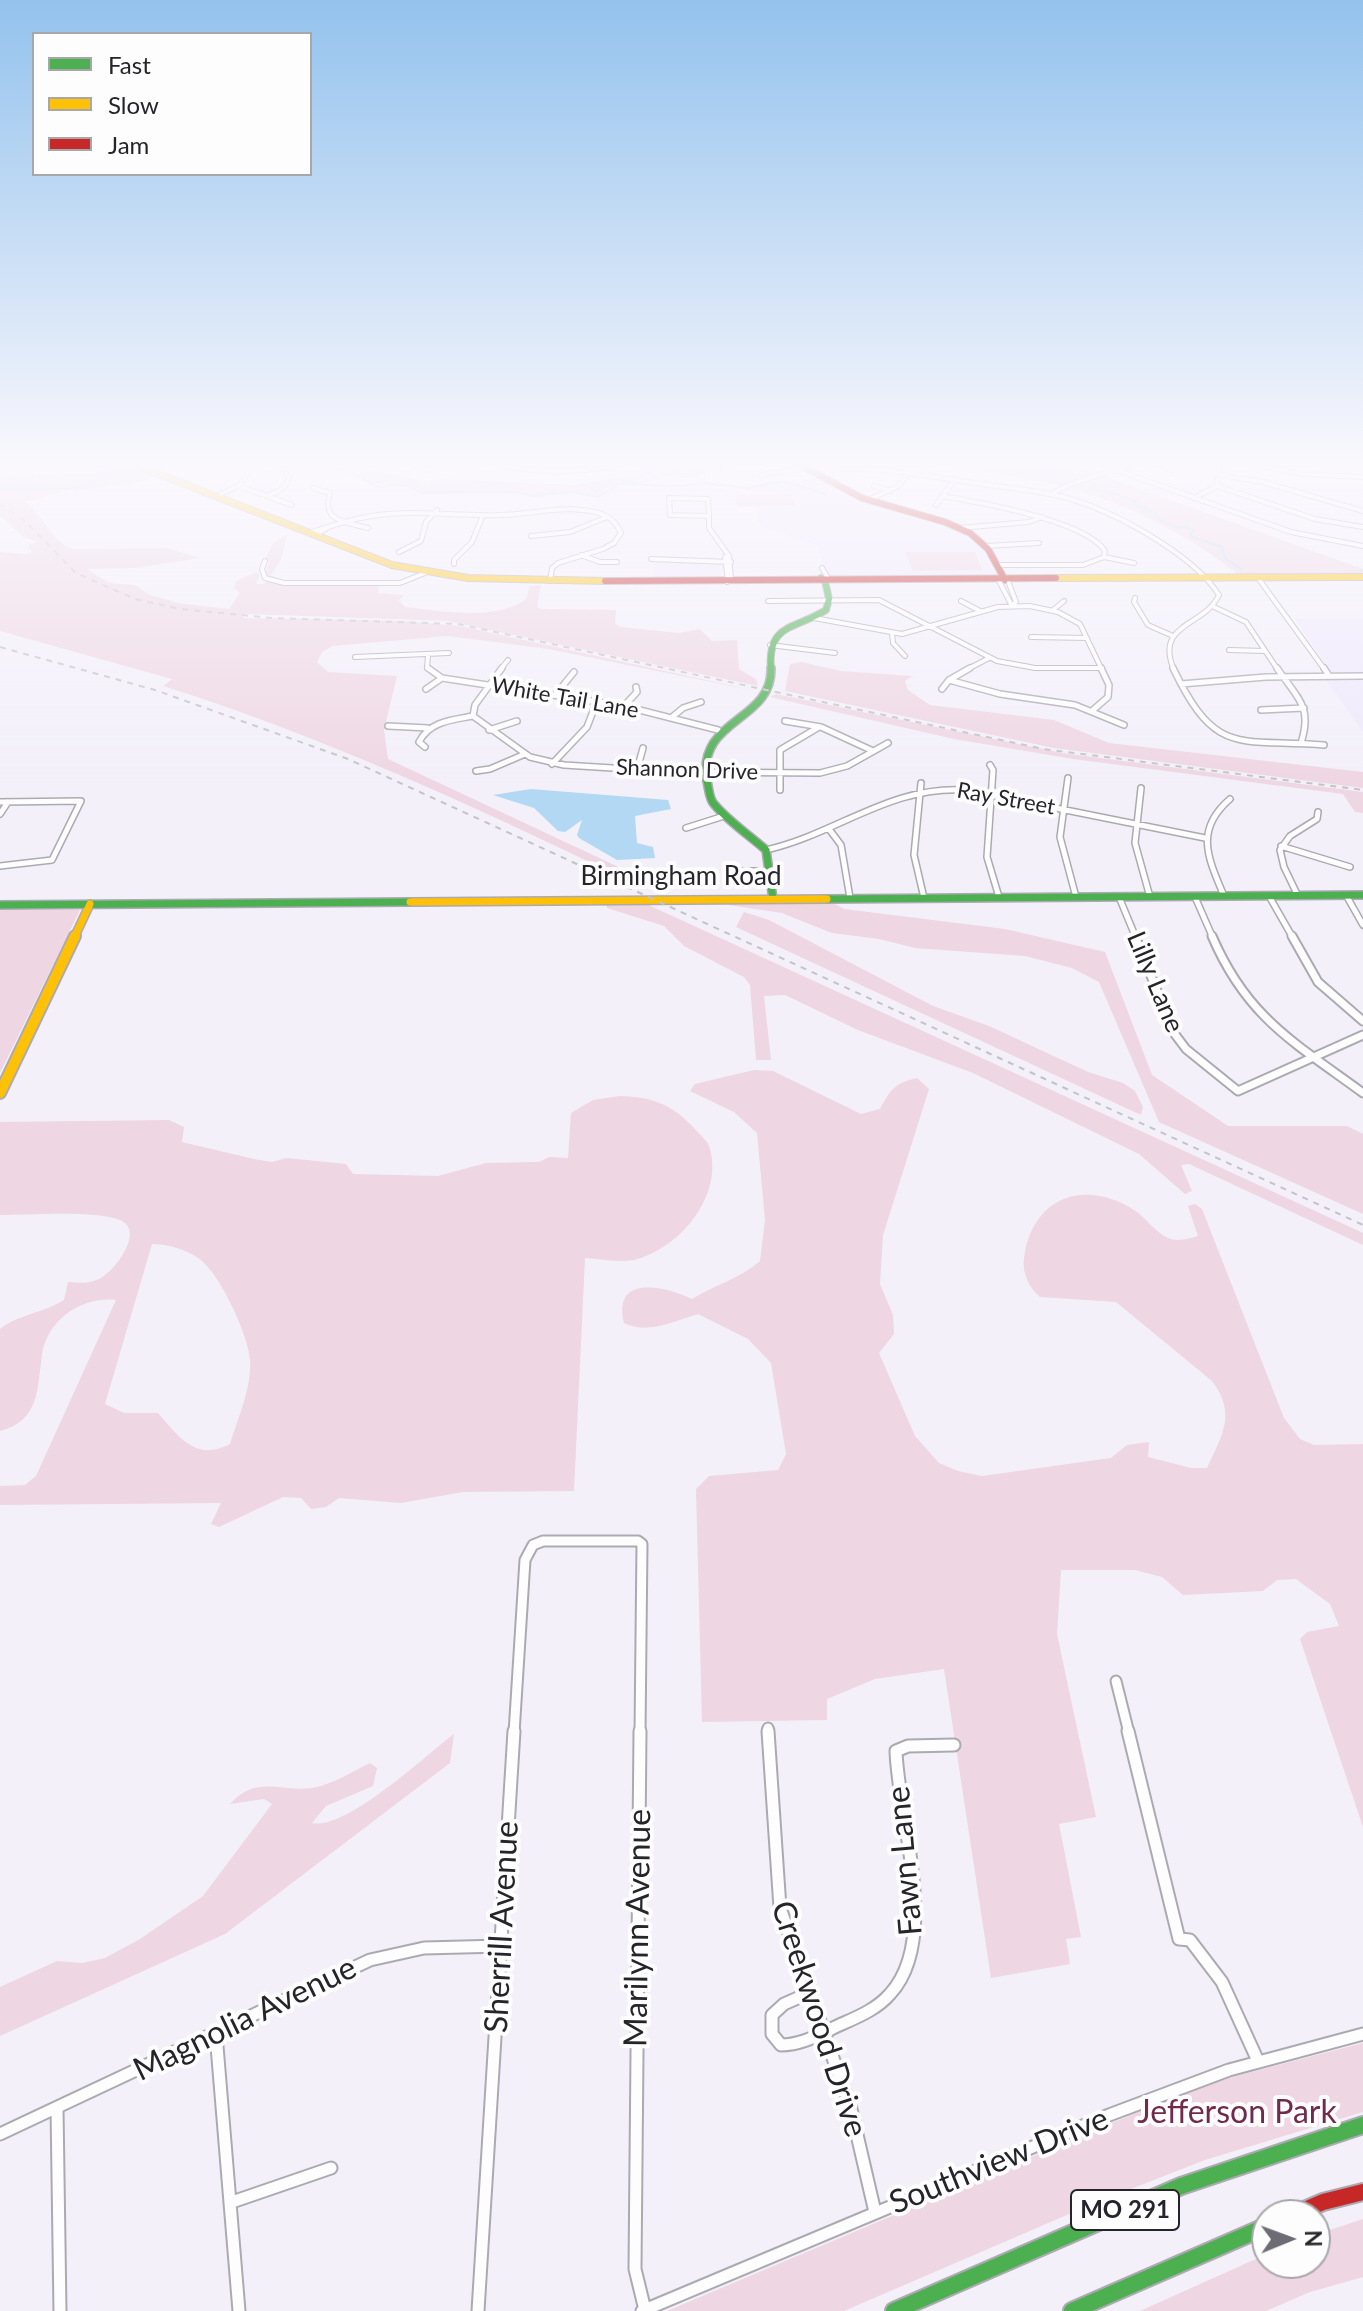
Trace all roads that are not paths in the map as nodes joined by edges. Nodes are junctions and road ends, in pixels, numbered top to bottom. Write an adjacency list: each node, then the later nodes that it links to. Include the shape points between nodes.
1 (262, 570): 7 (street, via 265,578 284,583 400,583)
2 (412, 570): 7 (main road)
3 (557, 570): 14 (street)
4 (728, 570): 12 (street)
5 (999, 570): 13 (main road)
6 (1200, 570): 9 (street)
7 (425, 573): 14 (main road)
8 (825, 579): 12 (main road); 13 (main road); 16 (main road)
9 (1209, 579): 10 (main road); 13 (main road); 21 (street, via 1219,595)
10 (1259, 579): 11 (main road); 42 (street)
11 (1363, 579)
12 (728, 580): 14 (main road)
13 (1003, 580): 20 (street, via 1007,602)
14 (553, 581)
15 (1135, 598): 27 (street, via 1148,625)
16 (829, 599): 17 (street); 24 (main road, via 826,610); 25 (street, via 884,602)
17 (768, 601)
18 (961, 601): 23 (street)
19 (1064, 601): 22 (street)
20 (1013, 605): 22 (street); 23 (street)
21 (1212, 606): 27 (street); 32 (street, via 1243,619)
22 (1053, 610): 29 (street, via 1078,622)
23 (980, 611): 25 (street)
24 (814, 618): 26 (street); 30 (main road, via 781,632)
25 (932, 626): 26 (street); 38 (street)
26 (892, 633): 36 (street, via 893,643)
27 (1173, 636): 47 (street, via 1169,656)
28 (1031, 637): 29 (street)
29 (1087, 638): 40 (street)
30 (770, 645): 34 (street); 68 (main road, via 768,690)
31 (1229, 650): 32 (street)
32 (1265, 651): 44 (street)
33 (449, 653): 35 (street)
34 (835, 653)
35 (428, 656): 37 (street); 45 (street, via 427,668)
36 (905, 656)
37 (355, 657)
38 (989, 658): 40 (street, via 1028,667); 46 (street)
39 (508, 660): 48 (street)
40 (1102, 668): 57 (street, via 1109,693)
41 (574, 672): 52 (street)
42 (1329, 676): 43 (street); 44 (street)
43 (1363, 676)
44 (1283, 677): 47 (street); 56 (street)
45 (442, 678): 48 (street, White Tail Lane); 50 (street)
46 (949, 680): 51 (street); 57 (street)
47 (1181, 684): 70 (street, via 1201,719 1220,732 1255,742)
48 (490, 685): 52 (street, White Tail Lane); 59 (street)
49 (636, 687): 55 (street)
50 (426, 689)
51 (942, 689)
52 (556, 694): 53 (street, White Tail Lane)
53 (597, 701): 55 (street, White Tail Lane); 76 (street, via 584,730)
54 (701, 702): 60 (street)
55 (624, 706): 60 (street, White Tail Lane)
56 (1304, 708): 58 (street); 70 (street, via 1308,721)
57 (1093, 710): 63 (street)
58 (1261, 710)
59 (473, 716): 66 (street); 67 (street, Shannon Drive)
60 (671, 718): 68 (street, White Tail Lane)
61 (517, 721): 67 (street)
62 (785, 721): 65 (street)
63 (1124, 725)
64 (388, 726): 66 (street)
65 (819, 727): 74 (street); 81 (street, via 780,750)
66 (428, 728): 72 (street, via 419,742)
67 (489, 730): 75 (street, Shannon Drive)
68 (718, 730): 80 (main road, via 709,746)
69 (888, 743): 74 (street, Shannon Drive)
70 (1301, 743): 71 (street)
71 (1324, 745)
72 (425, 747)
73 (643, 748): 78 (street)
74 (873, 751): 81 (street, Shannon Drive, via 833,771)
75 (525, 754): 76 (street, Shannon Drive); 79 (street)
76 (552, 764): 78 (street, Shannon Drive)
77 (990, 765): 87 (street)
78 (637, 770): 80 (street, Shannon Drive)
79 (476, 771)
80 (708, 772): 81 (street, Shannon Drive); 94 (main road, via 711,802)
81 (778, 773): 85 (street)
82 (1068, 778): 91 (street)
83 (921, 783): 86 (street)
84 (1141, 788): 95 (street)
85 (780, 790)
86 (919, 791): 87 (street, Ray Street); 97 (street, Ray Street); 116 (street, via 914,855)
87 (991, 795): 91 (street, Ray Street); 110 (street, via 987,857)
88 (1230, 799): 98 (street, via 1216,812)
89 (0, 802): 90 (street)
90 (8, 802): 93 (street); 101 (street, via 81,801 52,860)
91 (1063, 809): 95 (street, Ray Street); 111 (street, via 1061,848)
92 (1318, 812): 99 (street, via 1317,819)
93 (0, 814)
94 (724, 816): 96 (street); 100 (main road)
95 (1132, 823): 98 (street, Ray Street); 113 (street, via 1137,863)
96 (686, 828)
97 (829, 829): 100 (street, Ray Street); 115 (street, via 841,845)
98 (1205, 838): 107 (street)
99 (1281, 846): 102 (street); 109 (street, via 1281,860)
100 (766, 850): 104 (main road)
101 (0, 866)
102 (1350, 867)
103 (734, 871): 104 (street)
104 (771, 871): 117 (main road)
105 (1346, 895): 106 (main road, Birmingham Road); 109 (main road, Birmingham Road); 120 (street)
106 (1363, 895)
107 (1224, 896): 108 (main road, Birmingham Road); 114 (main road, Birmingham Road)
108 (1269, 896): 109 (main road, Birmingham Road); 121 (street, via 1318,982)
109 (1298, 896)
110 (999, 897): 111 (main road, Birmingham Road); 116 (main road, Birmingham Road)
111 (1076, 897): 112 (main road, Birmingham Road)
112 (1119, 897): 113 (main road, Birmingham Road); 123 (street, Lilly Lane, via 1174,1033 1186,1049 1238,1091)
113 (1150, 897): 114 (main road, Birmingham Road)
114 (1195, 897): 123 (street, via 1243,994)
115 (850, 898): 116 (main road, Birmingham Road); 117 (main road, Birmingham Road)
116 (924, 898)
117 (773, 899): 118 (main road, Birmingham Road)
118 (90, 904): 119 (main road, Birmingham Road); 124 (main road)
119 (0, 905)
120 (1363, 925)
121 (1363, 1021)
122 (1363, 1035): 123 (street)
123 (1316, 1057): 125 (street)
124 (0, 1093)
125 (1363, 1093)
126 (533, 1545): 130 (street, Sherrill Avenue, via 525,1560); 145 (street, Marilynn Avenue, via 642,1544 635,2269)
127 (1116, 1681): 135 (street, via 1179,1939 1190,1940 1222,1982)
128 (768, 1728): 131 (street, Creekwood Drive, via 780,1908)
129 (954, 1745): 132 (street, Fawn Lane, via 896,1751 915,1920 909,1966 895,1990 873,2010)
130 (501, 1946): 133 (street, Magnolia Avenue, via 424,1948 379,1957); 148 (street, Sherrill Avenue)
131 (809, 1993): 132 (street, Creekwood Drive); 132 (street, via 777,2009 772,2034 789,2046)
132 (823, 2032): 143 (street, Creekwood Drive, via 851,2109)
133 (216, 2034): 136 (street, Magnolia Avenue); 142 (street)
134 (1363, 2034): 135 (street, Southview Drive)
135 (1258, 2061): 143 (street, Southview Drive, via 1109,2115)
136 (57, 2108): 138 (street, Magnolia Avenue); 146 (street)
137 (1363, 2125): 149 (main road, MO 291, via 1181,2186)
138 (0, 2134)
139 (331, 2168): 142 (street)
140 (1363, 2192): 141 (main road)
141 (1331, 2200)
142 (232, 2202): 147 (street)
143 (875, 2212): 145 (street, Southview Drive)
144 (1251, 2233): 150 (main road, MO 291)
145 (644, 2310)
146 (60, 2311)
147 (239, 2311)
148 (478, 2311)
149 (894, 2311)
150 (1072, 2311)

